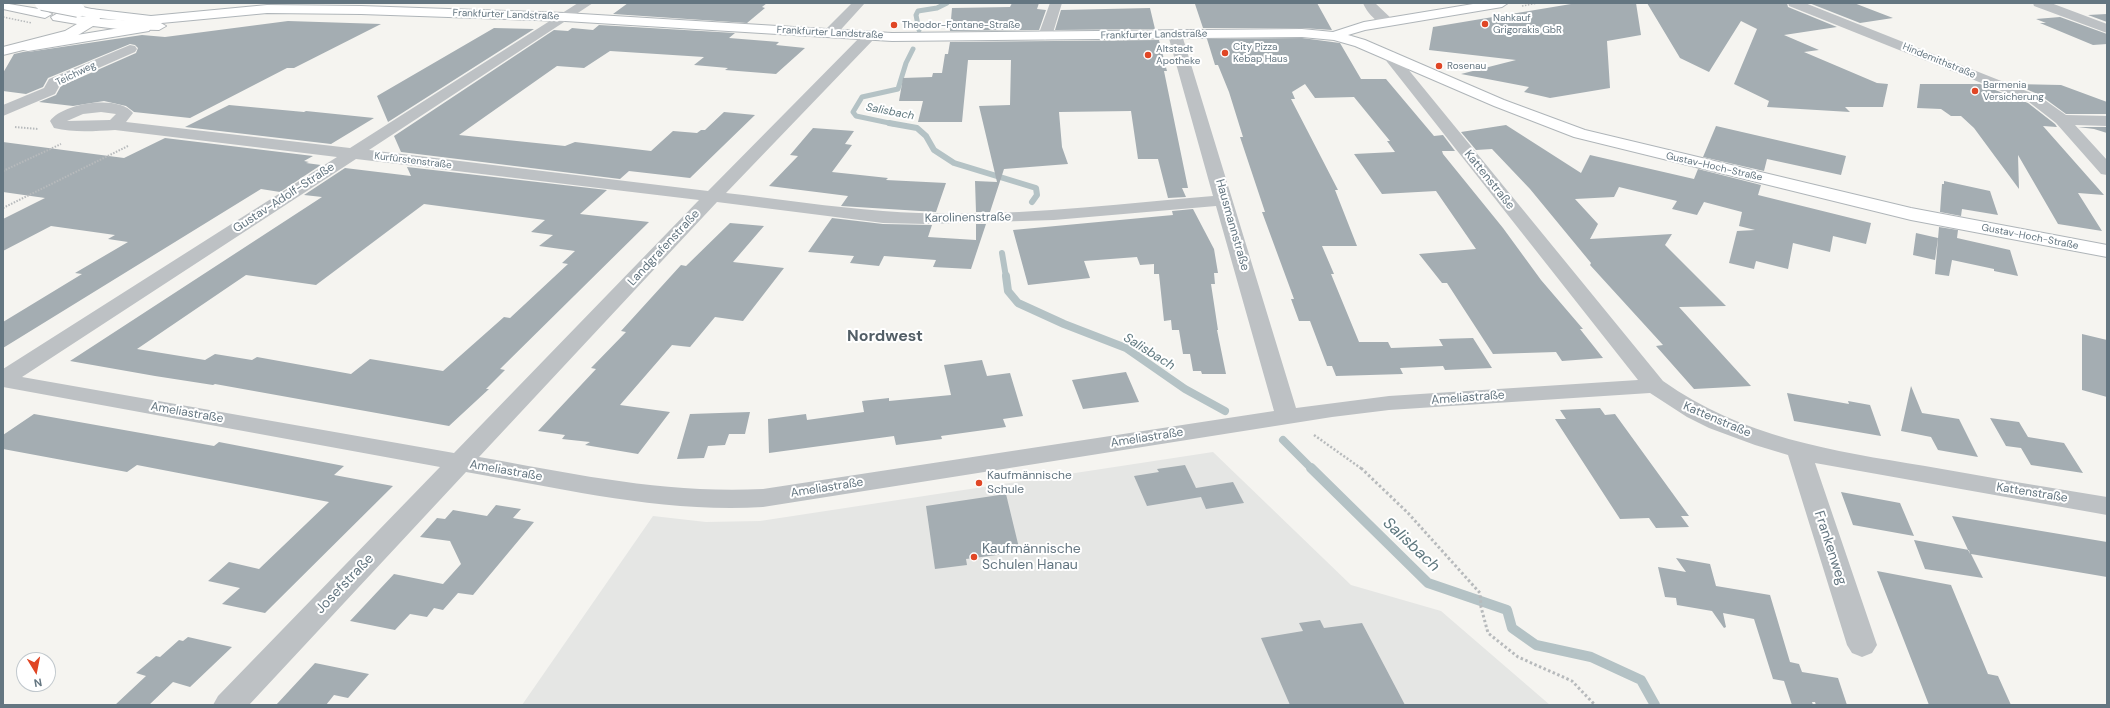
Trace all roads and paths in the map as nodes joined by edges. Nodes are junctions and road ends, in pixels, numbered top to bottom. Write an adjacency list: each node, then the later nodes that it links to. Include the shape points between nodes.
1 (587, 3): 13 (street, Gustav-Adolf-Straße)
2 (859, 3): 18 (street)
3 (1056, 3): 21 (street)
4 (1369, 3): 14 (street, via 1372,9)
5 (1502, 3): 14 (main road, Frankfurter Landstraße)
6 (1794, 3): 27 (street, Hindemithstraße, via 2019,92 2043,104)
7 (2040, 3): 17 (street)
8 (3, 5): 10 (main road)
9 (346, 10): 11 (main road, via 266,9 151,20); 13 (main road, Frankfurter Landstraße); 16 (main road, via 275,14)
10 (49, 13): 11 (main road); 11 (main road, bridge); 24 (main road, via 51,23 46,31)
11 (87, 15): 16 (main road, via 130,26); 24 (main road, via 59,38)
12 (3, 17): 15 (path, bridge)
13 (565, 18): 18 (main road, Frankfurter Landstraße); 34 (street, Gustav-Adolf-Straße)
14 (1388, 21): 22 (main road, Frankfurter Landstraße)
15 (36, 24)
16 (159, 26): 24 (main road)
17 (2107, 29)
18 (830, 33): 20 (main road, Frankfurter Landstraße)
19 (1175, 35): 21 (main road, Frankfurter Landstraße); 22 (main road, Frankfurter Landstraße, via 1302,33); 38 (street, Hausmannstraße)
20 (869, 36): 21 (main road, Frankfurter Landstraße); 37 (street, Landgrafenstraße)
21 (1045, 36)
22 (1335, 36): 25 (main road, Gustav-Hoch-Straße)
23 (130, 49): 26 (street, Teichweg, via 54,82 50,91)
24 (7, 51)
25 (1389, 55): 40 (main road, Gustav-Hoch-Straße, via 1499,103 1580,134 1911,214); 42 (street, Kattenstraße)
26 (3, 112)
27 (2062, 120): 28 (street); 35 (street, Hindemithstraße)
28 (2107, 121)
29 (60, 125): 30 (street, via 60,117 75,110 99,107 122,110 125,113); 31 (path, via 38,129); 32 (street, Kurfürstenstraße)
30 (114, 125): 32 (street, Kurfürstenstraße); 33 (street, Kurfürstenstraße)
31 (11, 126)
32 (96, 128): 36 (path)
33 (159, 131): 34 (street, Kurfürstenstraße); 39 (path)
34 (352, 153): 37 (street, Kurfürstenstraße); 41 (street, Gustav-Adolf-Straße)
35 (2107, 170)
36 (3, 171)
37 (712, 197): 38 (street, Karolinenstraße, via 846,214 924,219 1015,217); 45 (street, Landgrafenstraße)
38 (1225, 200): 43 (street, Hausmannstraße)
39 (3, 208)
40 (2107, 251)
41 (3, 380): 45 (street, Ameliastraße)
42 (1655, 386): 43 (street, Ameliastraße, via 1390,403); 44 (street, Kattenstraße, via 1671,399 1708,418)
43 (1287, 416): 45 (street, Ameliastraße, via 736,501 675,498); 49 (path, via 1367,474 1408,512 1480,593 1488,633 1518,657 1572,681)
44 (1799, 450): 46 (street, Kattenstraße, via 1867,466); 47 (street, Frankenweg)
45 (461, 463): 48 (street, Josefstraße)
46 (2107, 506)
47 (1862, 645)
48 (229, 705)
49 (1595, 705)

